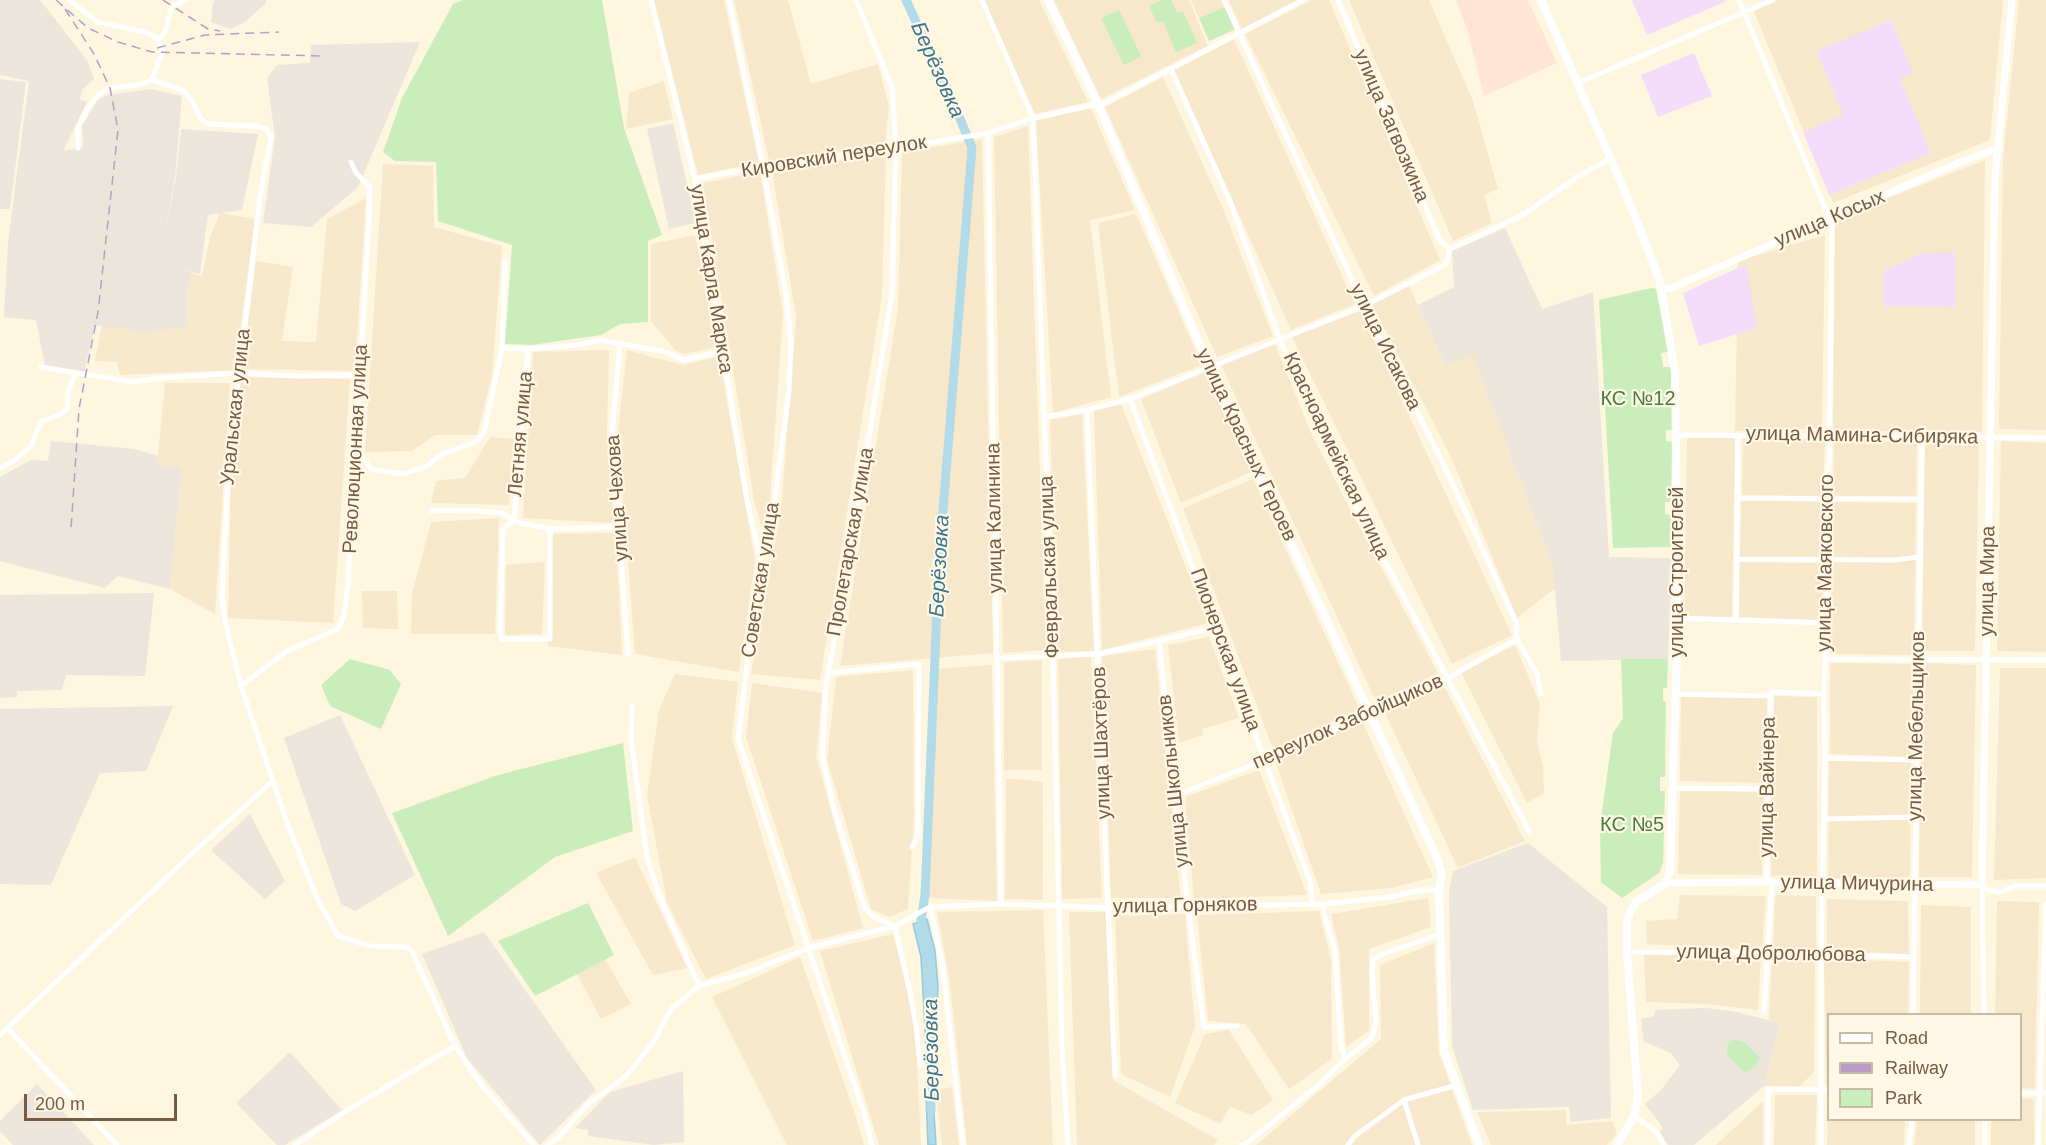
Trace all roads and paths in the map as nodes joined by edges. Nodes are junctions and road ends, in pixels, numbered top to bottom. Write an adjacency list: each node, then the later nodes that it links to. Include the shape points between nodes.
1 (69, 0): 17 (street, via 98,22 148,33)
2 (186, 0): 17 (street, via 172,6)
3 (651, 0): 30 (street, улица Карла Маркса)
4 (729, 0): 29 (street, Советская улица)
5 (856, 0): 25 (street, Пролетарская улица, via 892,87)
6 (982, 0): 22 (street, Февральская улица)
7 (1048, 0): 21 (main road, улица Красных Героев)
8 (1224, 0): 16 (street, улица Исакова)
9 (1303, 0): 16 (street, Кировский переулок)
10 (1338, 0): 32 (street, улица Загвозкина, via 1439,239)
11 (1541, 0): 20 (main road, улица Строителей)
12 (1739, 0): 15 (street, улица Маяковского)
13 (1773, 0): 15 (street)
14 (2012, 0): 26 (street, улица Мира)
15 (1745, 12): 20 (street); 31 (street, улица Маяковского)
16 (1240, 33): 18 (street, Кировский переулок); 35 (street, улица Исакова)
17 (159, 40): 19 (street, via 162,52)
18 (1171, 69): 21 (street, Кировский переулок); 36 (street, Красноармейская улица, via 1230,201)
19 (152, 80): 24 (street, via 99,94 78,128); 44 (street, Уральская улица, via 183,90 201,119 209,124 255,126 266,129 271,136)
20 (1578, 83): 27 (main road, улица Строителей)
21 (1100, 106): 22 (street, Кировский переулок); 42 (main road, улица Красных Героев)
22 (1033, 118): 23 (street, Кировский переулок); 48 (street, Февральская улица)
23 (988, 133): 25 (street, Кировский переулок); 77 (street, улица Калинина)
24 (78, 148)
25 (896, 148): 29 (street, Кировский переулок); 82 (street, Пролетарская улица, via 892,294)
26 (1999, 148): 31 (street, улица Косых); 53 (street, улица Мира)
27 (1611, 158): 32 (street, via 1521,216); 34 (main road, улица Строителей)
28 (351, 162): 45 (street, Революционная улица, via 370,188)
29 (763, 166): 30 (street, Кировский переулок); 65 (street, Советская улица, via 791,345 773,513)
30 (694, 179): 40 (street, улица Карла Маркса)
31 (1830, 219): 34 (street, улица Косых); 51 (street, улица Маяковского)
32 (1450, 249): 35 (street, via 1446,264)
33 (505, 261): 38 (street)
34 (1661, 289): 49 (main road, улица Строителей, via 1675,364)
35 (1364, 306): 36 (street); 72 (street, улица Исакова, via 1453,484 1516,622)
36 (1280, 340): 42 (street); 83 (street, Красноармейская улица, via 1357,509)
37 (620, 343): 39 (street, via 600,340); 40 (street, via 666,352 684,360); 62 (street, улица Чехова, via 612,433)
38 (501, 348): 39 (street); 55 (street, via 484,433 475,442 440,454 427,466 403,474 371,469)
39 (528, 349): 61 (street, Летняя улица)
40 (723, 351): 65 (street, улица Карла Маркса)
41 (42, 367): 43 (street)
42 (1209, 367): 46 (street); 90 (main road, улица Красных Героев)
43 (75, 373): 44 (street, via 133,382); 56 (street, via 67,395 67,409 40,422 32,445)
44 (239, 373): 45 (street); 84 (street, Уральская улица, via 228,460 222,595)
45 (359, 375): 55 (street, Революционная улица)
46 (1130, 399): 47 (street); 71 (street, Пионерская улица)
47 (1087, 410): 48 (street); 75 (street, улица Шахтёров)
48 (1044, 417): 76 (street, Февральская улица)
49 (1677, 435): 50 (street, улица Мамина-Сибиряка); 68 (main road, улица Строителей)
50 (1738, 435): 51 (street, улица Мамина-Сибиряка); 57 (street)
51 (1828, 436): 52 (street, улица Мамина-Сибиряка); 58 (street, улица Маяковского)
52 (1922, 438): 53 (street, улица Мамина-Сибиряка); 59 (street, улица Мебельщиков)
53 (1989, 438): 54 (street, улица Мамина-Сибиряка); 80 (street, улица Мира)
54 (2046, 438)
55 (356, 449): 84 (street, Революционная улица, via 348,584 338,629 287,651)
56 (0, 468)
57 (1738, 498): 58 (street); 66 (street)
58 (1828, 499): 59 (street); 67 (street, улица Маяковского)
59 (1920, 499): 64 (street, улица Мебельщиков)
60 (431, 511): 61 (street, via 501,513)
61 (514, 520): 63 (street); 63 (street, Летняя улица, via 503,530 502,639 550,639)
62 (620, 527): 63 (street); 74 (street, улица Чехова)
63 (550, 529)
64 (1919, 557): 67 (street); 79 (street, улица Мебельщиков)
65 (760, 559): 119 (street, Советская улица, via 738,739)
66 (1738, 559): 67 (street); 69 (street)
67 (1828, 560): 70 (street, улица Маяковского)
68 (1678, 618): 69 (street); 86 (main road, улица Строителей)
69 (1736, 620): 70 (street)
70 (1825, 623): 78 (street, улица Маяковского)
71 (1216, 627): 73 (street); 92 (street, Пионерская улица)
72 (1516, 639): 83 (street, переулок Забойщиков); 85 (street, улица Исакова, via 1537,674)
73 (1160, 641): 75 (street); 97 (street, улица Школьников)
74 (628, 654)
75 (1098, 654): 76 (street); 116 (street, улица Шахтёров)
76 (1053, 656): 77 (street); 113 (street, Февральская улица)
77 (998, 658): 109 (street, улица Калинина)
78 (1824, 659): 79 (street); 88 (street, улица Маяковского)
79 (1917, 659): 80 (street); 93 (street, улица Мебельщиков)
80 (1987, 660): 81 (street); 106 (street, улица Мира)
81 (2046, 660)
82 (828, 672): 101 (street, via 919,664 918,830); 117 (street, Пролетарская улица, via 822,755 834,809 865,909)
83 (1446, 679): 90 (street, переулок Забойщиков); 100 (street, Красноармейская улица)
84 (241, 686): 94 (street, Уральская улица)
85 (1541, 694)
86 (1676, 694): 87 (street); 95 (main road, улица Строителей)
87 (1771, 694): 88 (street); 96 (street, улица Вайнера)
88 (1824, 694): 91 (street, улица Маяковского)
89 (632, 706): 124 (street, via 631,739 647,857)
90 (1370, 712): 92 (street, переулок Забойщиков); 108 (main road, улица Красных Героев, via 1437,858 1442,875)
91 (1825, 758): 93 (street); 99 (street, улица Маяковского)
92 (1265, 760): 97 (street, переулок Забойщиков); 110 (street, Пионерская улица, via 1311,884)
93 (1916, 760): 98 (street, улица Мебельщиков)
94 (273, 781): 129 (street); 131 (street, Уральская улица, via 317,898 338,936 370,946 406,947 412,951)
95 (1674, 788): 96 (street); 103 (main road, улица Строителей)
96 (1767, 789): 102 (street, улица Вайнера)
97 (1176, 795): 114 (street, улица Школьников)
98 (1915, 817): 99 (street); 105 (street, улица Мебельщиков)
99 (1824, 819): 104 (street, улица Маяковского)
100 (1529, 831)
101 (912, 847)
102 (1769, 882): 103 (street, улица Мичурина); 104 (street, улица Мичурина); 121 (street, улица Вайнера)
103 (1666, 883): 120 (main road, via 1636,902 1630,912)
104 (1822, 884): 105 (street, улица Мичурина); 122 (street, улица Маяковского)
105 (1915, 885): 106 (street, улица Мичурина); 123 (street, улица Мебельщиков)
106 (1982, 885): 107 (street, улица Мичурина, via 1999,892 2016,886); 127 (street, улица Мира)
107 (2046, 886)
108 (1439, 890): 111 (street, улица Горняков); 118 (main road, улица Красных Героев)
109 (1001, 904): 113 (street, улица Горняков); 115 (street, улица Горняков)
110 (1312, 904): 111 (street, улица Горняков); 114 (street, улица Горняков)
111 (1323, 904): 132 (street, via 1335,951)
112 (2046, 904): 139 (street)
113 (1059, 905): 116 (street, улица Горняков); 151 (street, Февральская улица)
114 (1188, 906): 116 (street, улица Горняков); 128 (street, улица Школьников, via 1204,1027)
115 (930, 907): 117 (street); 150 (street, via 942,962)
116 (1109, 908): 134 (street, улица Шахтёров)
117 (895, 926): 119 (street); 133 (street, via 914,1014)
118 (1440, 934): 132 (street, via 1374,959 1376,1022 1372,1038); 135 (main road, улица Красных Героев, via 1444,1051)
119 (809, 948): 124 (street, via 746,973); 149 (street, Советская улица)
120 (1627, 952): 121 (street, улица Добролюбова); 142 (main road, via 1638,1097)
121 (1767, 953): 122 (street, улица Добролюбова); 125 (street, улица Вайнера)
122 (1821, 954): 123 (street, улица Добролюбова); 136 (street, улица Маяковского)
123 (1914, 957): 126 (street, улица Мебельщиков)
124 (699, 986): 148 (street, via 671,1009 654,1041 626,1076 588,1104)
125 (1764, 1011)
126 (1913, 1013)
127 (1984, 1013)
128 (1237, 1026)
129 (7, 1028): 130 (street); 145 (street)
130 (0, 1035)
131 (455, 1046): 146 (street); 147 (street, via 483,1087)
132 (1344, 1059): 152 (street, via 1320,1084)
133 (920, 1065)
134 (1115, 1076)
135 (1457, 1085): 141 (street); 155 (main road, улица Красных Героев)
136 (1821, 1090): 137 (street); 158 (street, via 1768,1089); 159 (street, улица Маяковского)
137 (1827, 1090)
138 (2022, 1093): 139 (street)
139 (2038, 1093): 140 (street); 162 (street)
140 (2046, 1093)
141 (1404, 1100): 153 (street); 154 (street)
142 (1634, 1116): 156 (main road); 157 (street, via 1655,1130)
143 (1912, 1121): 160 (street)
144 (1985, 1121): 161 (street)
145 (117, 1145)
146 (295, 1145)
147 (534, 1145)
148 (547, 1145)
149 (872, 1145)
150 (963, 1145)
151 (1068, 1145)
152 (1242, 1145)
153 (1348, 1145)
154 (1418, 1145)
155 (1479, 1145)
156 (1617, 1145)
157 (1664, 1145)
158 (1768, 1145)
159 (1821, 1145)
160 (1909, 1145)
161 (1985, 1145)
162 (2038, 1145)

